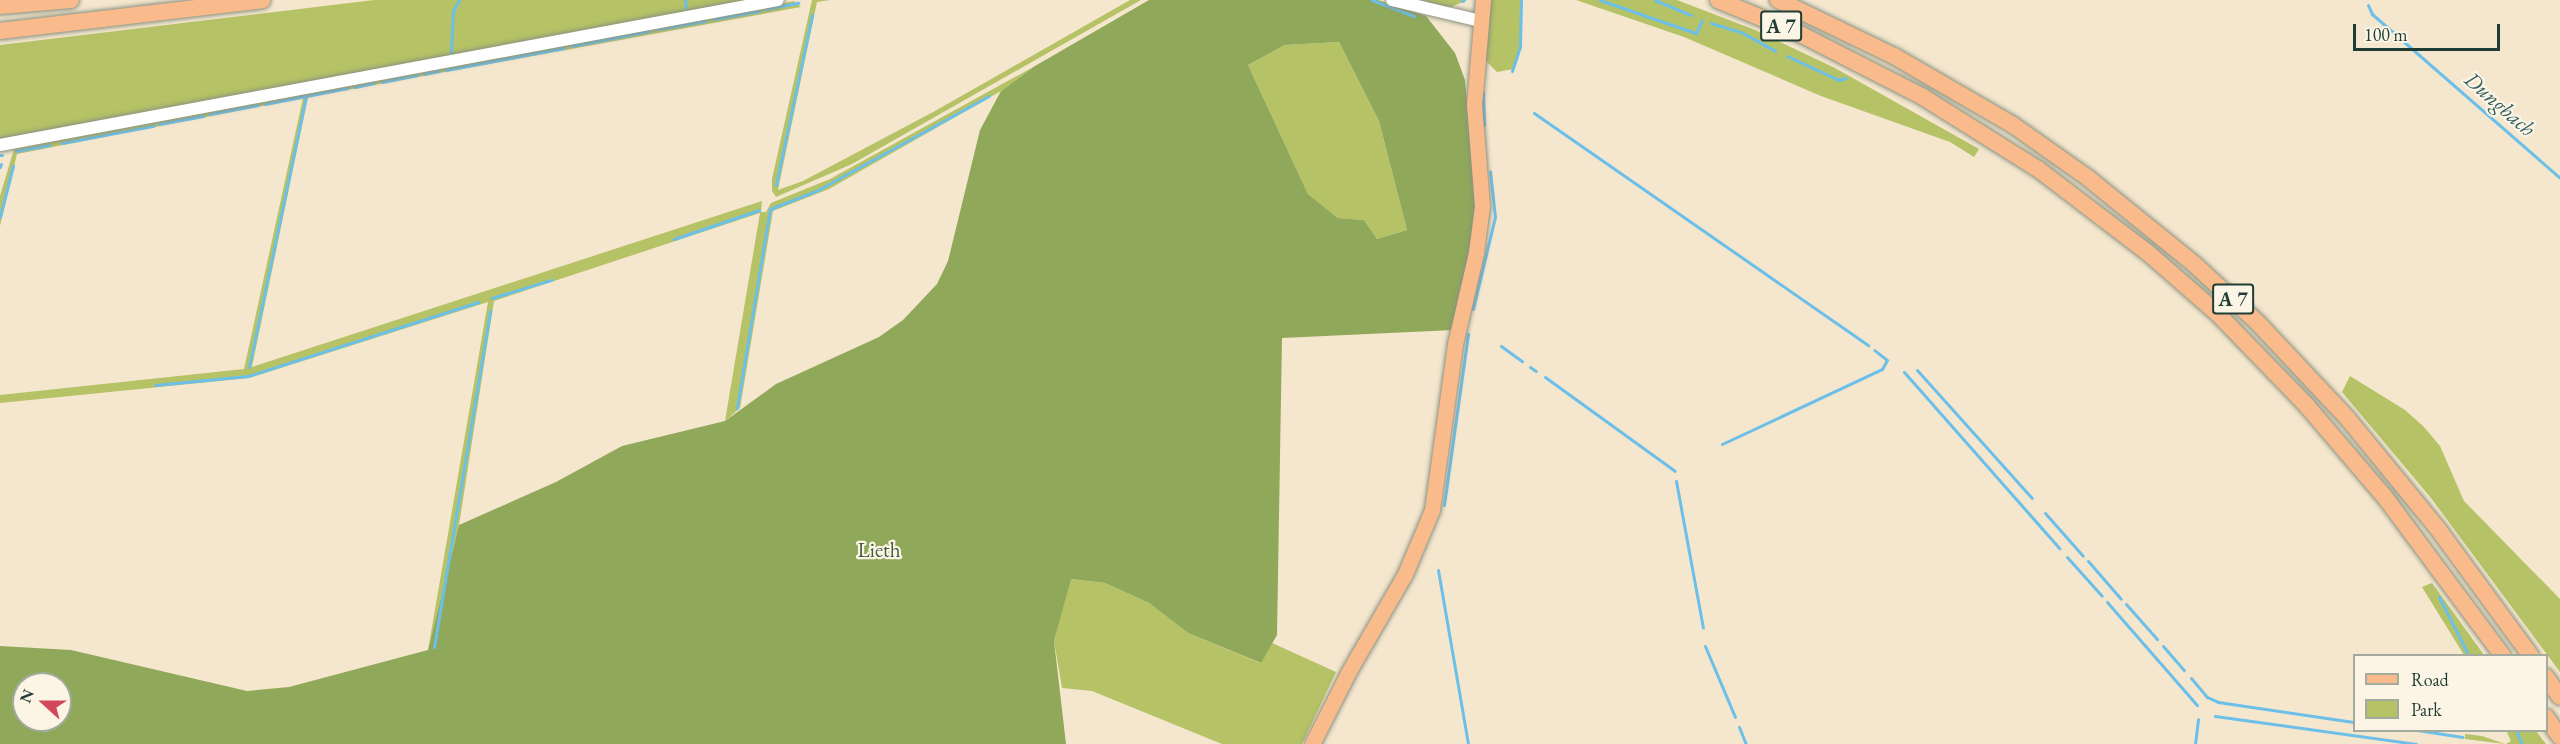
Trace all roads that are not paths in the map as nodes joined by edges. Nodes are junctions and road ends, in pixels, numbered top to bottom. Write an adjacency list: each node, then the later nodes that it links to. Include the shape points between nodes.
1 (71, 0): 8 (highway)
2 (262, 0): 10 (highway)
3 (778, 0): 11 (street)
4 (1392, 0): 9 (street)
5 (1483, 0): 9 (main road)
6 (1718, 0): 12 (highway, A 7, via 1843,55 1962,120 2065,189 2147,252 2250,346 2328,429 2413,533)
7 (1778, 0): 13 (highway, A 7, via 1894,56 1983,107 2088,178 2185,256 2266,331 2348,419 2424,511)
8 (0, 6)
9 (1481, 21): 18 (main road, via 1474,105 1482,206 1455,344 1432,510 1410,566)
10 (0, 31)
11 (0, 145)
12 (2502, 654)
13 (2530, 654)
14 (2548, 679): 15 (highway)
15 (2560, 697)
16 (2548, 719): 17 (highway)
17 (2560, 737)
18 (1312, 744)

